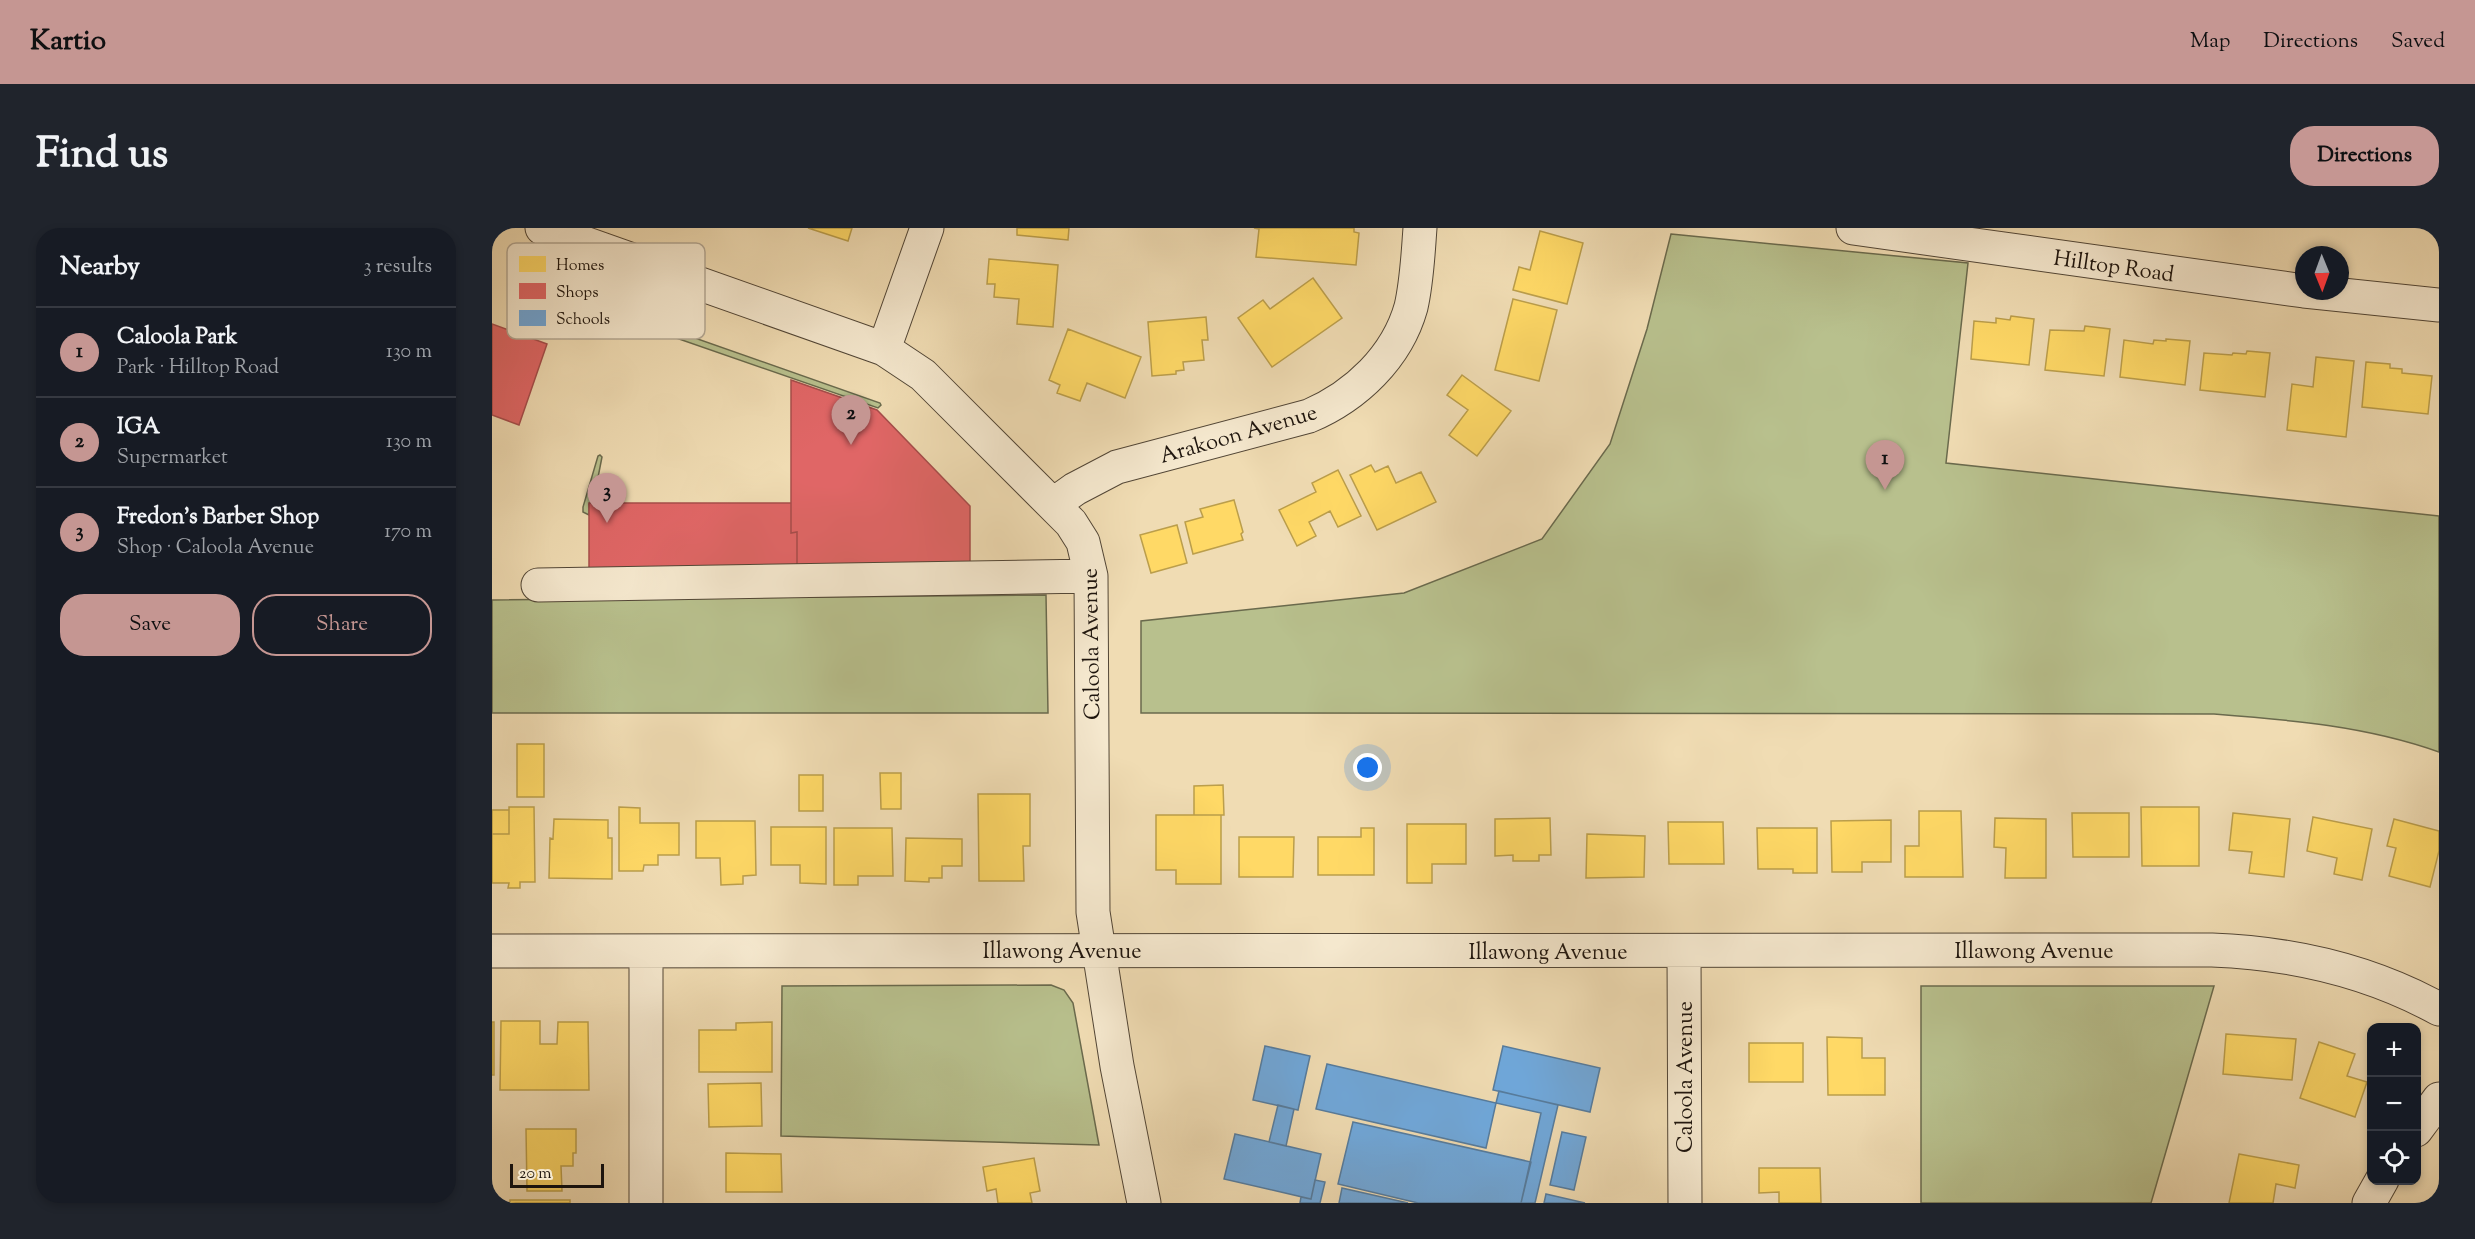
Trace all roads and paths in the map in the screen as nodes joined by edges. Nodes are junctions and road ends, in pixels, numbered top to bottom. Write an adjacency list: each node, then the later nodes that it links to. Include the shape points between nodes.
1 (542, 228): 5 (street, Caloola Avenue)
2 (927, 228): 10 (street)
3 (1420, 228): 11 (street, Arakoon Avenue, via 1406,321 1382,361 1354,390 1309,416 1117,468)
4 (1860, 228): 7 (street, Hilltop Road)
5 (584, 243)
6 (705, 286): 10 (street, Caloola Avenue)
7 (2295, 290)
8 (2349, 296): 9 (street, Hilltop Road)
9 (2439, 305)
10 (884, 349): 11 (street, Caloola Avenue, via 924,375)
11 (1054, 504): 12 (street, Caloola Avenue, via 1083,542)
12 (1091, 576): 13 (street); 16 (street, Caloola Avenue, via 1092,899)
13 (538, 585)
14 (492, 951): 15 (street, Illawong Avenue)
15 (646, 951): 16 (street, Illawong Avenue); 22 (street)
16 (1099, 951): 17 (street, Illawong Avenue); 23 (street, Caloola Avenue)
17 (1684, 951): 18 (street, Illawong Avenue, via 2263,953 2344,969 2414,995); 24 (street, Caloola Avenue)
18 (2439, 1009)
19 (2439, 1099): 20 (street)
20 (2421, 1123)
21 (2379, 1185): 25 (street)
22 (646, 1203)
23 (1144, 1203)
24 (1685, 1203)
25 (2369, 1203)

